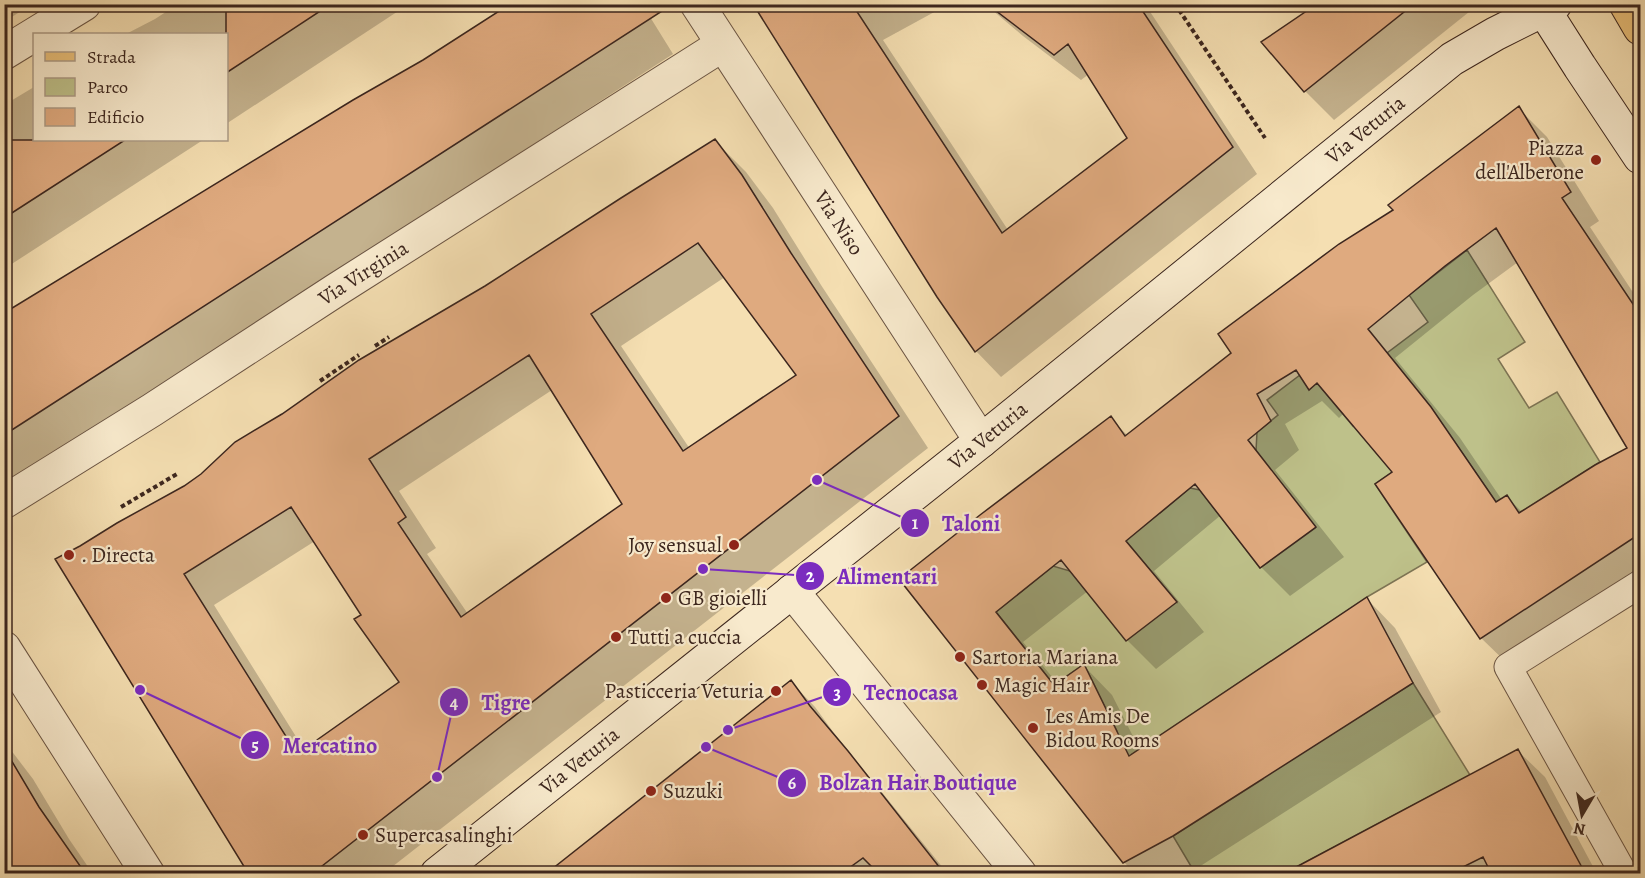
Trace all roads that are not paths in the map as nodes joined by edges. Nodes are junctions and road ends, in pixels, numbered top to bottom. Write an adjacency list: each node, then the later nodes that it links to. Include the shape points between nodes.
1 (84, 4): 6 (street)
2 (697, 4): 8 (street, Via Niso)
3 (1626, 4): 5 (main road)
4 (1546, 6): 10 (street, via 1580,67); 11 (street, Via Veturia, via 1452,59)
5 (1641, 28)
6 (36, 33)
7 (33, 35): 9 (street)
8 (722, 45): 11 (street, Via Niso); 12 (street, Via Virginia)
9 (4, 52)
10 (1641, 157)
11 (981, 441): 14 (street, Via Veturia)
12 (4, 501)
13 (1641, 584): 19 (lane, via 1508,667)
14 (792, 591): 17 (street, Via Veturia); 18 (street)
15 (4, 648): 16 (street)
16 (148, 873)
17 (437, 873)
18 (1020, 873)
19 (1624, 873)

